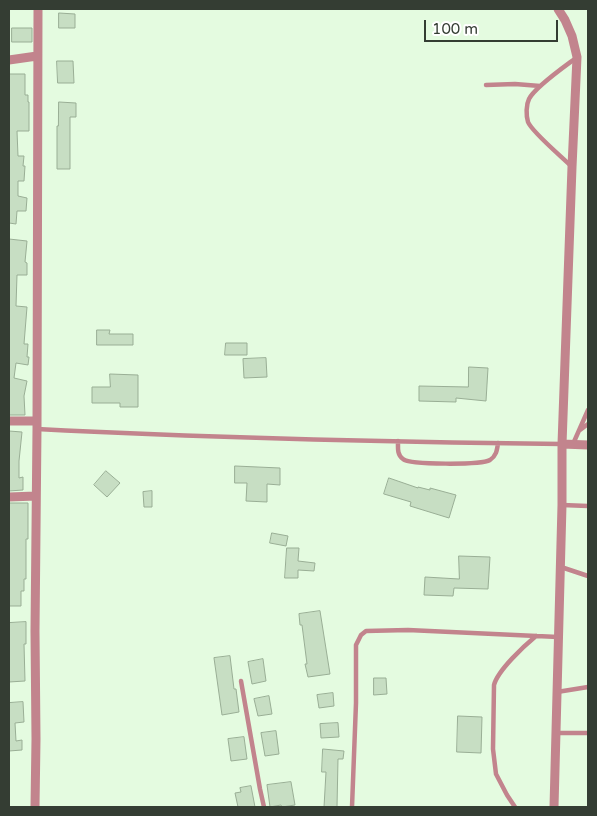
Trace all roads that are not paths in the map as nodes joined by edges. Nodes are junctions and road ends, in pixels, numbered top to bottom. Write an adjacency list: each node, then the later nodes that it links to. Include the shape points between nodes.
1 (38, 9): 3 (street)
2 (558, 9): 4 (street, via 572,36)
3 (37, 56): 5 (street); 12 (street)
4 (577, 57): 7 (lane); 8 (street)
5 (9, 60)
6 (486, 85): 7 (lane)
7 (540, 86): 8 (lane, via 529,99 528,122)
8 (572, 167): 16 (street)
9 (588, 410): 13 (lane)
10 (9, 421): 12 (street)
11 (588, 424): 13 (lane)
12 (37, 425): 14 (lane, via 150,434); 19 (street)
13 (578, 431): 17 (lane)
14 (398, 441): 15 (lane); 15 (lane, via 398,453 406,461 436,463 486,462 496,455)
15 (498, 443): 16 (lane)
16 (562, 444): 17 (street); 21 (street)
17 (572, 445): 18 (street)
18 (588, 445)
19 (36, 496): 20 (street); 32 (street)
20 (9, 497)
21 (562, 505): 22 (lane); 23 (street)
22 (588, 506)
23 (560, 566): 24 (lane); 26 (street)
24 (588, 576)
25 (536, 636): 26 (lane); 34 (lane, via 366,631 356,644); 35 (lane, via 523,647 494,685 496,774)
26 (558, 637): 29 (street)
27 (241, 681): 33 (lane)
28 (588, 687): 29 (lane)
29 (557, 692): 30 (street)
30 (555, 733): 31 (lane); 36 (street)
31 (588, 733)
32 (36, 807)
33 (264, 807)
34 (352, 807)
35 (515, 807)
36 (554, 807)

